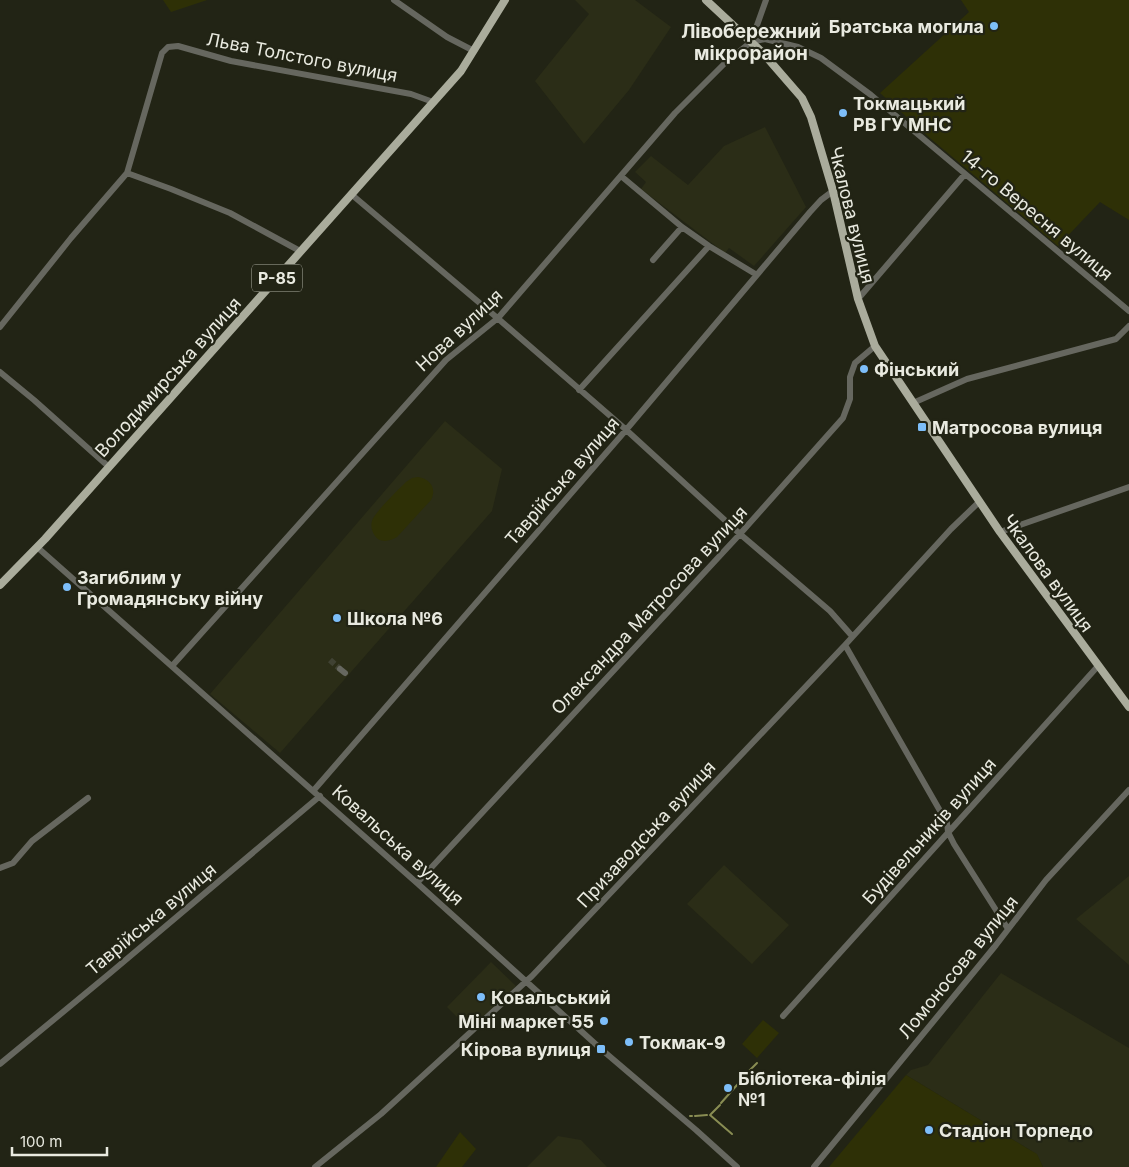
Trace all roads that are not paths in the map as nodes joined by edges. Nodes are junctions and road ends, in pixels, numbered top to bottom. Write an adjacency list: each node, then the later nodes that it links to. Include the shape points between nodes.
1 (394, 0): 6 (street, via 447,37)
2 (505, 0): 6 (main road, Володимирська вулиця / Р-85)
3 (706, 0): 5 (main road)
4 (766, 0): 5 (street)
5 (751, 42): 9 (street, 14-го Вересня вулиця, via 764,39 798,47 821,58 871,95); 10 (street, Нова вулиця, via 675,113); 11 (main road, Чкалова вулиця, via 802,98 811,116)
6 (474, 50): 7 (main road, Володимирська вулиця / Р-85)
7 (434, 102): 8 (street, Льва Толстого вулиця, via 411,94 231,61 178,46 168,47 162,53); 12 (main road, Володимирська вулиця / Р-85)
8 (127, 173): 15 (street, via 230,213); 22 (street, Льва Толстого вулиця)
9 (965, 174): 18 (street); 19 (street, 14-го Вересня вулиця)
10 (621, 176): 13 (street); 20 (street, Нова вулиця)
11 (832, 191): 17 (street, Таврійська вулиця); 18 (main road, Чкалова вулиця)
12 (351, 194): 15 (main road, Володимирська вулиця / Р-85); 20 (street)
13 (682, 227): 14 (street); 16 (street)
14 (709, 246): 17 (street); 25 (street)
15 (300, 251): 28 (main road, Володимирська вулиця / Р-85)
16 (653, 260)
17 (757, 274): 27 (street, Таврійська вулиця)
18 (858, 298): 23 (main road, Чкалова вулиця)
19 (1129, 312)
20 (498, 318): 25 (street); 37 (street, Нова вулиця, via 446,360)
21 (1129, 326): 26 (street, via 1116,339 967,379)
22 (0, 327)
23 (875, 346): 26 (main road, Чкалова вулиця); 32 (street, Олександра Матросова вулиця, via 855,363 844,418)
24 (0, 372): 28 (street)
25 (579, 390): 27 (street)
26 (913, 403): 30 (main road, Чкалова вулиця)
27 (626, 430): 32 (street); 40 (street, Таврійська вулиця)
28 (109, 467): 33 (main road, Володимирська вулиця / Р-85)
29 (1129, 487): 31 (street)
30 (979, 502): 31 (main road, Чкалова вулиця); 35 (street, Призаводська вулиця)
31 (1000, 532): 38 (main road, Чкалова вулиця)
32 (740, 534): 35 (street, via 830,611); 47 (street, Олександра Матросова вулиця)
33 (37, 547): 34 (main road, Володимирська вулиця / Р-85); 37 (street, Ковальська вулиця)
34 (0, 585)
35 (852, 636): 36 (street, Призаводська вулиця)
36 (844, 646): 44 (street, via 947,823); 49 (street, Призаводська вулиця)
37 (172, 666): 40 (street, Ковальська вулиця)
38 (1098, 666): 39 (main road, Чкалова вулиця); 44 (street, Будівельників вулиця)
39 (1129, 707)
40 (314, 790): 42 (street, Ковальська вулиця)
41 (1129, 790): 48 (street, Ломоносова вулиця, via 1046,880)
42 (320, 796): 47 (street, Ковальська вулиця); 51 (street, Таврійська вулиця)
43 (88, 798): 46 (street, via 32,841 13,863)
44 (948, 832): 48 (street); 50 (street, Будівельників вулиця)
45 (0, 860): 46 (street)
46 (2, 867)
47 (417, 882): 49 (street, Ковальська вулиця)
48 (1008, 930): 54 (street, Ломоносова вулиця)
49 (527, 981): 52 (street, Призаводська вулиця, via 381,1114); 53 (street, Ковальська вулиця, via 601,1050)
50 (783, 1016)
51 (0, 1064)
52 (315, 1167)
53 (737, 1167)
54 (814, 1167)

